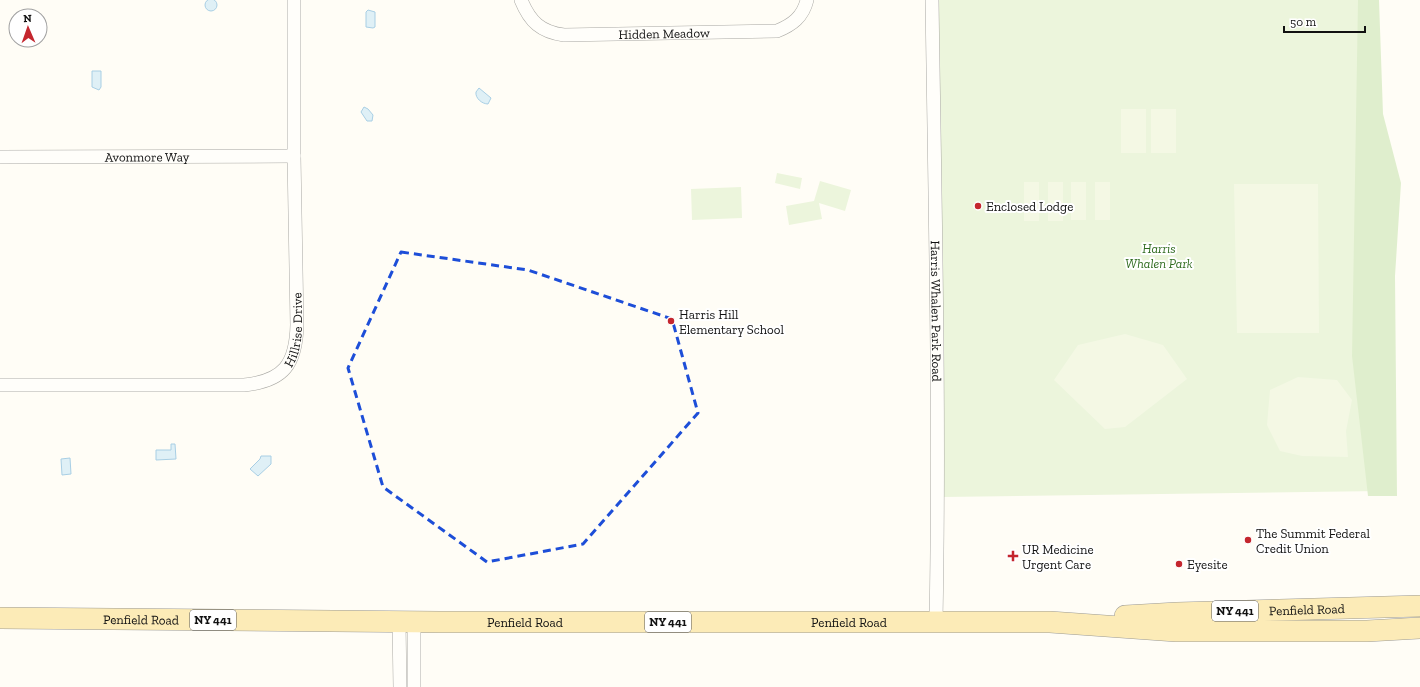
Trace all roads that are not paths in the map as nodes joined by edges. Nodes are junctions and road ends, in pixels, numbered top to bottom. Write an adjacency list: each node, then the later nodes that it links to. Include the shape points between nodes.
1 (294, 0): 5 (street, Hillrise Drive)
2 (521, 0): 3 (street, Hidden Meadow, via 534,24 552,33 564,34 777,31 795,22)
3 (807, 0)
4 (932, 0): 10 (street, Harris Whalen Park Road, via 936,209)
5 (294, 156): 6 (street, Avonmore Way); 7 (street, Hillrise Drive, via 296,338 292,358 278,376 257,384 244,385)
6 (0, 157)
7 (0, 385)
8 (1420, 606): 12 (main road, Penfield Road / NY 441, via 1177,613)
9 (0, 618): 11 (main road, Penfield Road / NY 441)
10 (936, 621): 11 (main road, Penfield Road / NY 441); 12 (main road, Penfield Road / NY 441)
11 (407, 622): 14 (street); 15 (street)
12 (1050, 622): 13 (main road, Penfield Road / NY 441, via 1176,631 1367,631)
13 (1420, 628)
14 (400, 687)
15 (414, 687)

